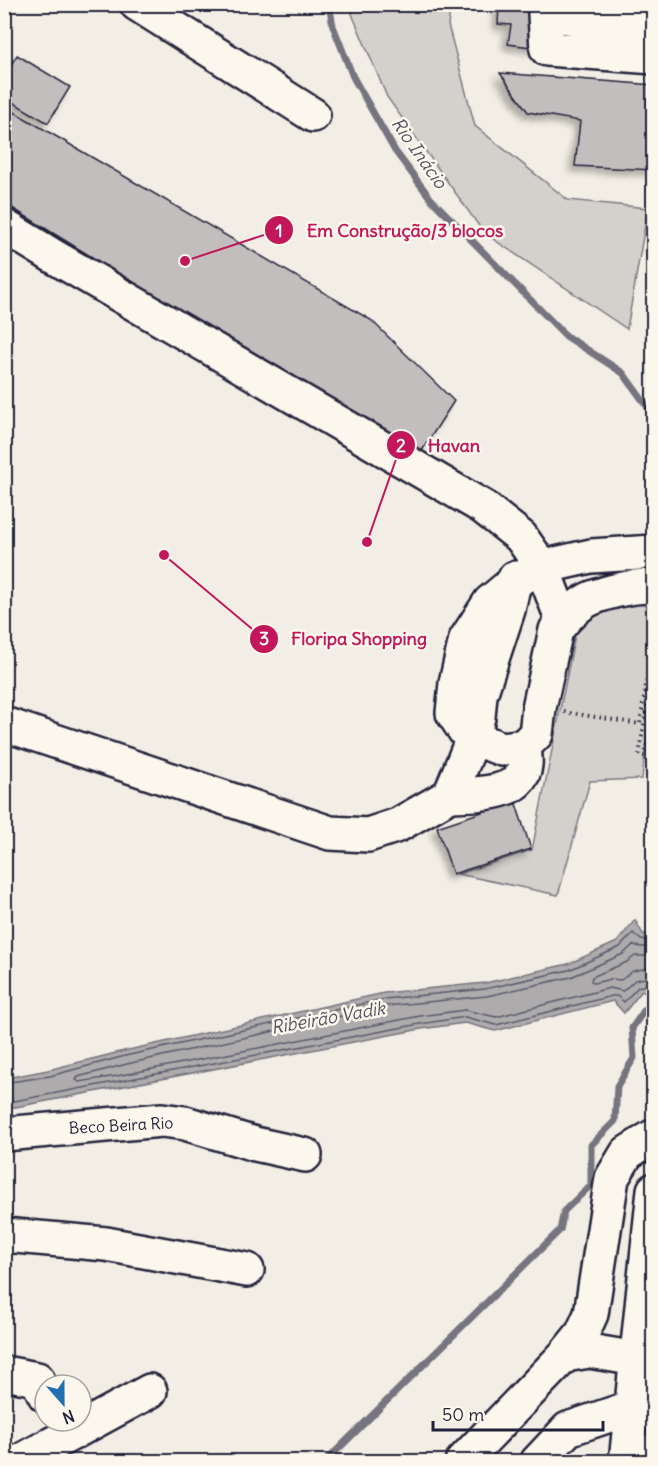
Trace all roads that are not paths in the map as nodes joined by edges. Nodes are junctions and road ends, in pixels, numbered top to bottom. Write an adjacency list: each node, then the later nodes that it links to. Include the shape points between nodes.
1 (137, 4): 4 (main road)
2 (654, 29): 3 (main road, via 545,14 547,48)
3 (654, 57)
4 (313, 115)
5 (4, 226): 7 (main road, via 483,507 521,537)
6 (654, 552): 7 (main road, via 591,556)
7 (528, 575): 9 (main road); 11 (main road, via 490,602 466,639 453,713)
8 (654, 586): 9 (main road, via 590,598)
9 (563, 621): 12 (main road, via 556,630 536,734)
10 (4, 724): 13 (main road, via 330,833 368,835 398,825)
11 (473, 738): 12 (main road, via 502,749); 13 (main road)
12 (524, 746): 13 (main road, via 526,768 517,781 497,793)
13 (450, 795)
14 (4, 1134): 16 (main road, Beco Beira Rio, via 162,1120)
15 (654, 1136): 20 (main road, via 627,1153 612,1178 591,1314 582,1334)
16 (305, 1155)
17 (654, 1190): 21 (main road)
18 (4, 1234): 19 (main road, via 106,1244)
19 (247, 1270)
20 (565, 1355): 21 (main road, via 589,1351); 31 (main road)
21 (637, 1359): 25 (main road)
22 (4, 1373): 23 (main road)
23 (33, 1378)
24 (150, 1391): 26 (main road)
25 (633, 1407): 27 (main road); 34 (main road)
26 (93, 1415)
27 (568, 1430): 32 (main road); 33 (main road)
28 (56, 1433): 30 (main road)
29 (654, 1450): 35 (main road)
30 (19, 1461)
31 (462, 1461)
32 (537, 1461)
33 (568, 1461)
34 (626, 1461)
35 (652, 1461)

